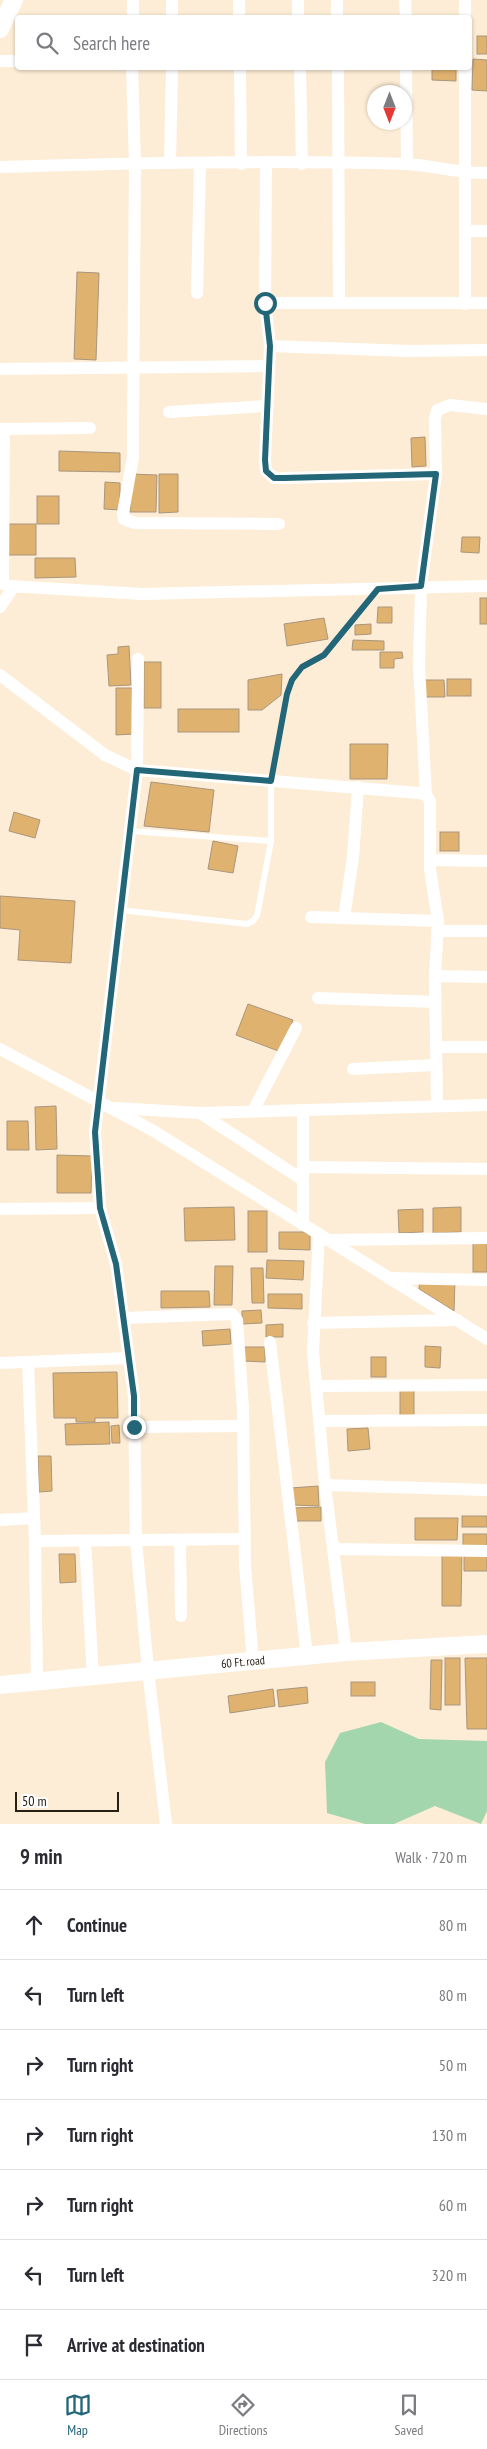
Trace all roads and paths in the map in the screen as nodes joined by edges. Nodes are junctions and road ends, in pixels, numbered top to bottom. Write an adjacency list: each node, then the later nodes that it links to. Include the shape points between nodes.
1 (133, 0): 9 (street)
2 (172, 0): 10 (street)
3 (239, 0): 11 (street)
4 (298, 0): 12 (street)
5 (337, 0): 13 (street)
6 (406, 0): 14 (street)
7 (464, 0): 15 (street)
8 (9, 3): 16 (street)
9 (133, 15)
10 (172, 15)
11 (239, 15)
12 (298, 15)
13 (337, 15)
14 (406, 15)
15 (465, 15)
16 (0, 29)
17 (0, 61): 18 (street)
18 (15, 61)
19 (132, 70): 26 (street)
20 (172, 70): 27 (street)
21 (240, 70): 29 (street)
22 (300, 70): 31 (street)
23 (338, 70): 32 (street)
24 (406, 70): 33 (street)
25 (465, 70): 36 (street)
26 (135, 163): 27 (street); 34 (street); 47 (street)
27 (170, 163): 28 (street)
28 (200, 163): 29 (street); 39 (street)
29 (241, 164): 30 (street)
30 (266, 164): 31 (street); 41 (street)
31 (302, 164): 32 (street)
32 (340, 164): 33 (street); 40 (street)
33 (407, 164): 36 (street)
34 (0, 167)
35 (487, 173): 36 (street)
36 (465, 174): 37 (street)
37 (465, 231): 38 (street); 43 (street)
38 (487, 231)
39 (197, 293)
40 (339, 302): 41 (street); 43 (street)
41 (265, 303): 44 (street)
42 (487, 303): 43 (street)
43 (465, 304)
44 (270, 346): 45 (street); 46 (street)
45 (487, 350)
46 (269, 366): 47 (street); 49 (street)
47 (133, 368): 48 (street); 55 (street, via 133,458 124,519 135,523)
48 (0, 369)
49 (268, 406): 51 (street); 54 (street, via 265,460 266,471 274,478)
50 (487, 409): 54 (street, via 450,405 437,410)
51 (169, 412)
52 (90, 428): 53 (street)
53 (2, 429): 56 (street)
54 (436, 474): 57 (street)
55 (279, 524)
56 (6, 584): 59 (street, via 142,594); 60 (street)
57 (421, 586): 58 (street); 59 (street); 66 (street, via 419,665)
58 (487, 586)
59 (378, 589): 64 (lane, via 324,655 302,667 292,680)
60 (0, 607)
61 (138, 659): 63 (street)
62 (0, 675): 63 (street, via 104,755)
63 (137, 770): 64 (street); 67 (street)
64 (271, 781): 65 (street); 68 (lane)
65 (358, 788): 66 (street); 73 (street)
66 (426, 795): 69 (street, via 430,801)
67 (130, 830): 68 (lane); 71 (street)
68 (271, 841): 71 (lane, via 258,916 247,924)
69 (432, 860): 70 (street); 74 (street, via 430,869)
70 (487, 861)
71 (120, 910): 86 (street)
72 (311, 917): 73 (street)
73 (344, 918): 74 (street)
74 (437, 926): 75 (street); 76 (street)
75 (487, 931)
76 (435, 976): 77 (street); 79 (street)
77 (487, 977)
78 (318, 998): 79 (street)
79 (435, 1002): 81 (street)
80 (296, 1028): 91 (street)
81 (436, 1047): 82 (street); 84 (street)
82 (487, 1047)
83 (0, 1049): 86 (street)
84 (435, 1066): 85 (street); 87 (street)
85 (353, 1069)
86 (97, 1102): 89 (street); 95 (street, via 95,1132)
87 (437, 1106): 88 (street); 90 (street)
88 (487, 1106)
89 (110, 1107): 92 (street); 97 (street)
90 (303, 1110): 91 (street); 94 (street)
91 (253, 1111): 92 (street)
92 (200, 1113): 94 (street)
93 (487, 1169): 94 (street)
94 (303, 1173): 97 (street)
95 (100, 1208): 96 (street); 102 (street, via 116,1264)
96 (0, 1209)
97 (303, 1224): 98 (street)
98 (324, 1237): 99 (street); 100 (street); 104 (street)
99 (487, 1238)
100 (390, 1278): 101 (street); 103 (street)
101 (487, 1280)
102 (124, 1318): 107 (street); 114 (street, via 235,1316)
103 (458, 1320): 104 (street); 105 (street)
104 (313, 1323): 111 (street)
105 (487, 1339)
106 (270, 1342): 130 (street)
107 (129, 1358): 108 (street); 115 (street)
108 (28, 1362): 109 (street); 118 (street)
109 (0, 1363)
110 (487, 1385): 111 (street)
111 (316, 1386): 113 (street)
112 (487, 1420): 113 (street)
113 (319, 1421): 116 (street)
114 (243, 1426): 115 (street); 120 (street)
115 (134, 1427): 124 (street)
116 (325, 1485): 117 (street); 125 (street)
117 (487, 1490)
118 (34, 1518): 119 (street); 122 (street)
119 (0, 1520)
120 (244, 1539): 121 (street); 131 (street)
121 (180, 1540): 124 (street); 127 (street)
122 (35, 1541): 123 (street); 134 (street)
123 (85, 1541): 124 (street); 133 (street)
124 (136, 1541): 132 (street)
125 (333, 1549): 126 (street); 129 (street)
126 (487, 1550)
127 (181, 1616)
128 (487, 1644): 129 (street, 60 Ft. road)
129 (346, 1652): 130 (street, 60 Ft. road)
130 (307, 1656): 131 (street, 60 Ft. road)
131 (253, 1661): 132 (street, 60 Ft. road)
132 (148, 1670): 133 (street, 60 Ft. road); 136 (street)
133 (93, 1676): 134 (street, 60 Ft. road)
134 (38, 1682): 135 (street, 60 Ft. road)
135 (0, 1685)
136 (166, 1824)

